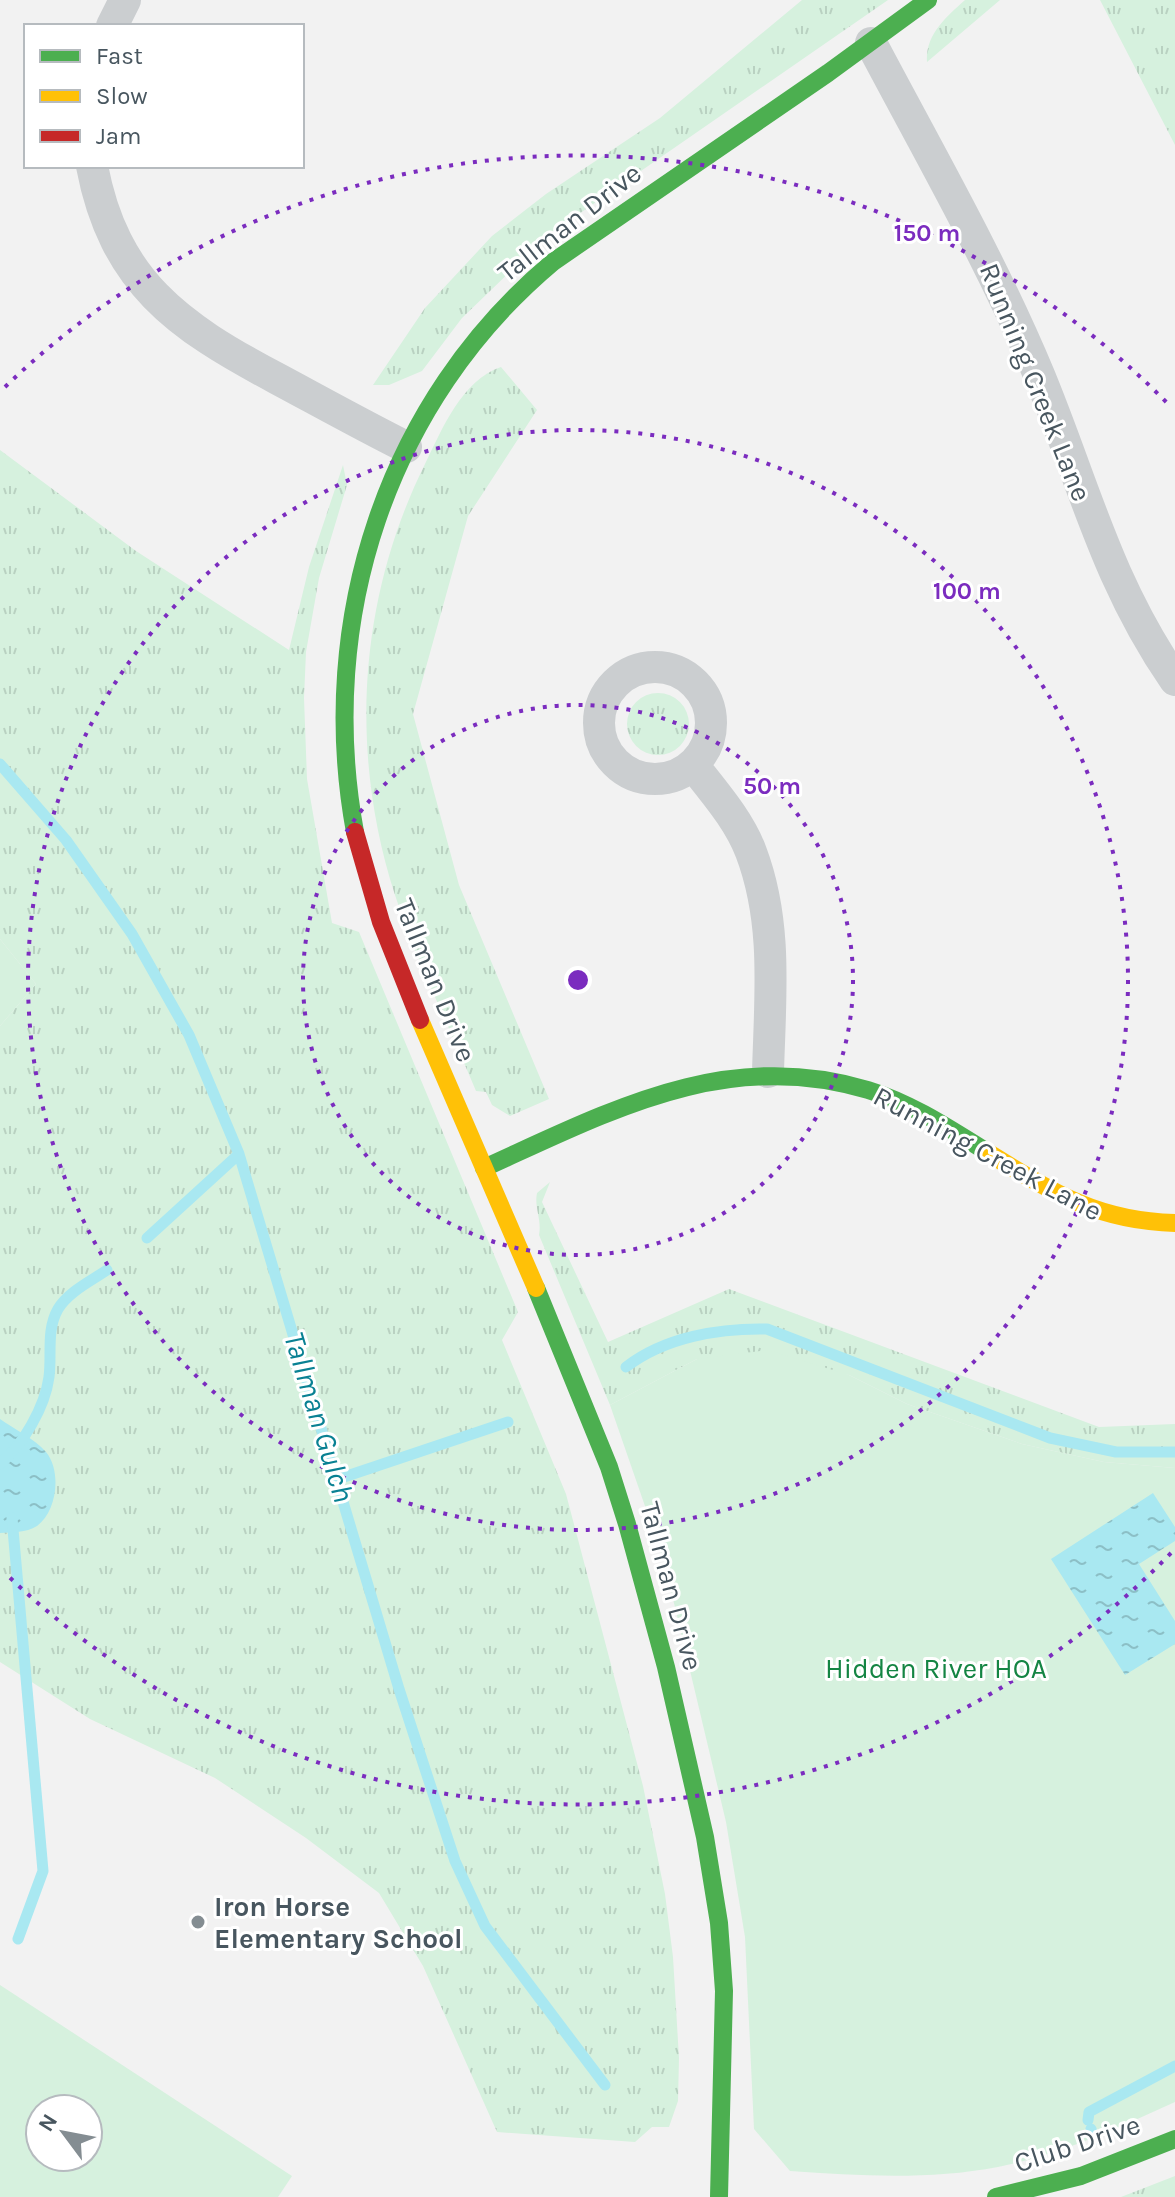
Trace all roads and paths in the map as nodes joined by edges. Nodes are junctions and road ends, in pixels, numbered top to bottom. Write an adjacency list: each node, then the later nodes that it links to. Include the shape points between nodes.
1 (125, 0): 3 (street)
2 (928, 0): 4 (street, Tallman Drive)
3 (113, 24)
4 (871, 43): 6 (street, Tallman Drive, via 589,235 521,290 450,375); 7 (street, Running Creek Lane, via 993,272 1040,377 1113,573)
5 (92, 168): 6 (street, via 120,251 164,308 231,354)
6 (406, 447): 10 (street, Tallman Drive, via 376,513 350,611 341,704 345,772 353,827 376,908)
7 (1175, 680)
8 (693, 765): 9 (street, via 734,819 751,850 763,891 771,953)
9 (768, 1072): 10 (street, Running Creek Lane, via 679,1085); 11 (street, Running Creek Lane, via 818,1076 891,1099 1102,1216)
10 (484, 1168): 13 (street, Tallman Drive, via 585,1404 620,1501 692,1773 710,1856 722,1965 725,2065)
11 (1175, 1223)
12 (1175, 2139): 14 (street, Club Drive, via 1081,2176)
13 (719, 2197)
14 (996, 2197)

